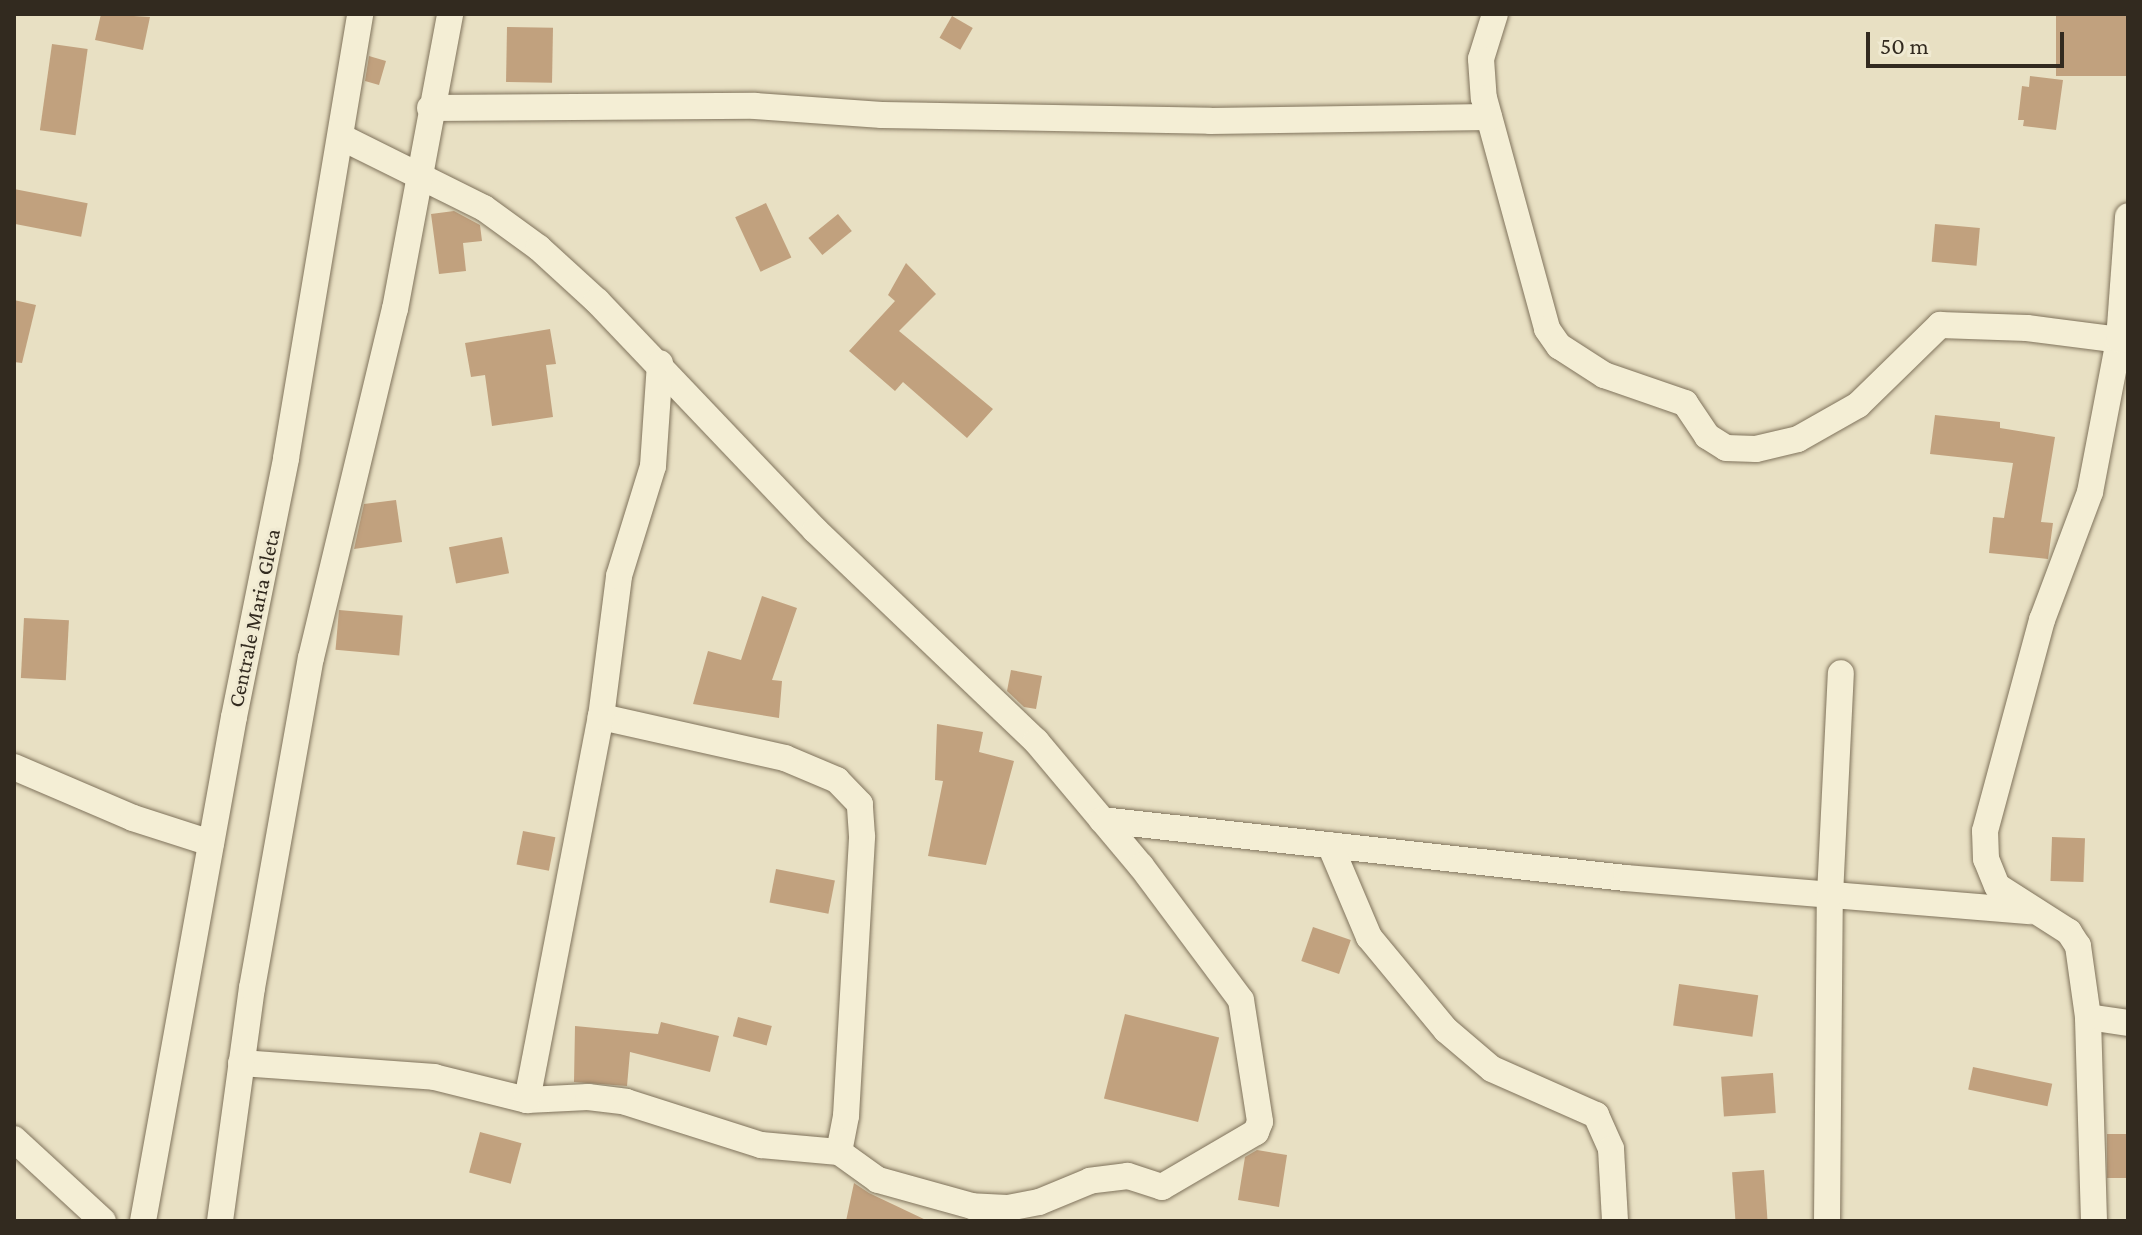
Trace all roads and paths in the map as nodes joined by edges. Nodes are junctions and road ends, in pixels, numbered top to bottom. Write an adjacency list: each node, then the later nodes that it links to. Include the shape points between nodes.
1 (360, 14): 6 (street, Centrale Maria Gleta)
2 (450, 14): 4 (street)
3 (1495, 14): 5 (street, via 1481,59)
4 (430, 108): 5 (street, via 755,106 882,115 1210,121); 7 (street)
5 (1489, 117): 9 (street, via 1553,338 1604,375 1685,403 1707,436 1726,448 1756,449 1798,439 1858,405 1940,325 2027,328)
6 (343, 138): 7 (street); 15 (street, Centrale Maria Gleta)
7 (416, 172): 10 (street, via 484,208 539,248); 21 (street, via 395,309 311,658)
8 (2128, 216): 9 (street)
9 (2119, 340): 18 (street, via 2090,492 2042,620 1985,831 1986,859 1997,886)
10 (660, 363): 12 (street, via 653,466 619,576); 14 (street, via 815,530 1036,741)
11 (1841, 673): 17 (street)
12 (601, 717): 22 (street); 24 (street, via 785,758 837,780 860,804 847,1100)
13 (14, 767): 15 (street, via 133,818)
14 (1102, 820): 16 (street); 24 (street, via 1241,1000 1260,1122 1256,1132 1162,1187 1128,1176 1111,1177 1007,1208 878,1180)
15 (211, 843): 26 (street, Centrale Maria Gleta)
16 (1330, 845): 17 (street); 28 (street, via 1369,937 1446,1030 1492,1069 1596,1115 1611,1149)
17 (1830, 895): 18 (street); 29 (street)
18 (2031, 911): 19 (street, via 2069,932 2078,946)
19 (2088, 1017): 20 (street); 30 (street)
20 (2128, 1023)
21 (241, 1063): 22 (street, via 434,1077); 27 (street)
22 (527, 1100): 24 (street, via 588,1097 626,1102 761,1145)
23 (14, 1139): 25 (street)
24 (839, 1152)
25 (103, 1221)
26 (143, 1221)
27 (220, 1221)
28 (1615, 1221)
29 (1827, 1221)
30 (2094, 1221)

